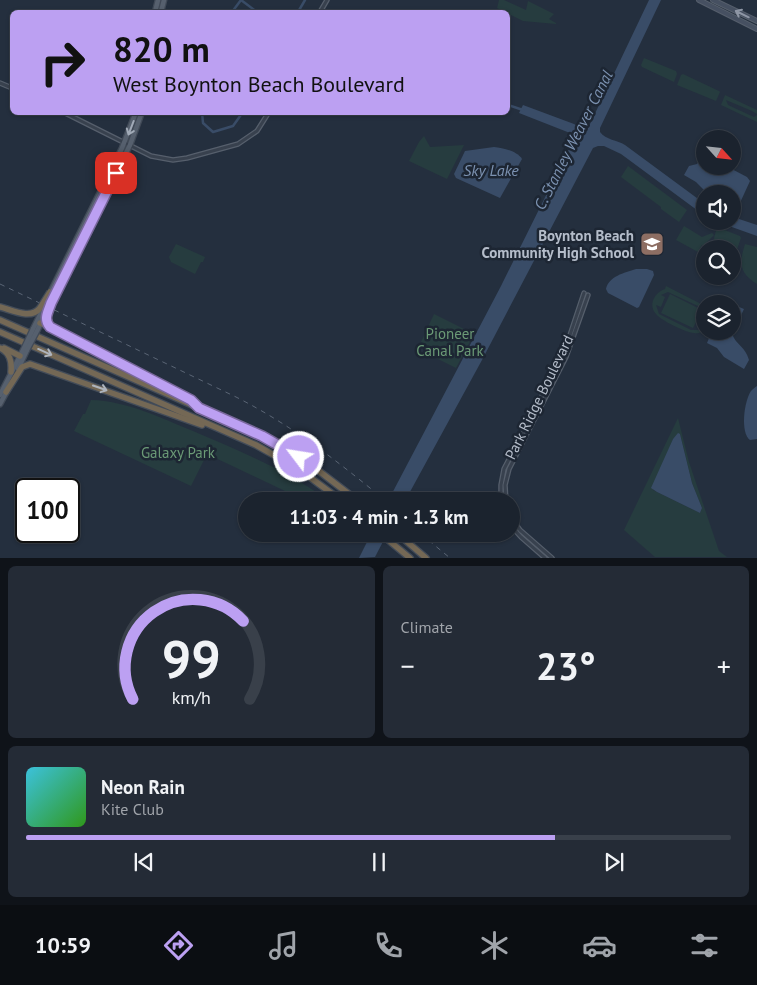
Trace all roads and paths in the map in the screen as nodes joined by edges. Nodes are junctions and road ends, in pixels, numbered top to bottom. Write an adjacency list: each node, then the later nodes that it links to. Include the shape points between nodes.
1 (699, 0): 4 (main road)
2 (713, 0): 3 (main road, one-way to 2)
3 (757, 21)
4 (757, 29)
5 (69, 115): 9 (street)
6 (135, 115): 9 (main road, one-way to 9)
7 (141, 115): 10 (main road)
8 (267, 115): 10 (street, via 243,142 187,158 160,159)
9 (124, 142): 10 (street); 11 (main road)
10 (130, 145): 12 (main road)
11 (103, 184): 12 (main road, via 104,190); 13 (main road)
12 (95, 214): 13 (main road)
13 (56, 286): 14 (main road); 15 (main road)
14 (50, 292): 17 (highway, bridge)
15 (51, 303): 17 (highway, bridge)
16 (0, 307): 18 (highway)
17 (44, 310): 18 (highway, via 33,314); 20 (main road); 21 (highway)
18 (18, 312): 20 (highway)
19 (0, 320): 30 (highway)
20 (39, 323): 21 (highway); 24 (main road, bridge)
21 (50, 327): 30 (highway, via 191,400)
22 (0, 332): 31 (highway, one-way to 31, via 248,441)
23 (0, 347): 24 (highway); 26 (highway, via 10,356)
24 (22, 356): 25 (highway); 26 (main road); 27 (main road)
25 (38, 366): 27 (highway, via 23,366); 31 (highway, one-way to 31, via 197,422)
26 (11, 372): 28 (main road)
27 (6, 392): 29 (main road)
28 (0, 395)
29 (0, 404)
30 (199, 408): 33 (highway, via 292,452)
31 (300, 470): 32 (highway)
32 (330, 492)
33 (347, 492)
34 (501, 492): 35 (street, Park Ridge Boulevard, via 504,469 560,360 586,294 566,357 509,469)
35 (505, 492)
36 (520, 530): 43 (street)
37 (520, 536): 42 (street)
38 (391, 542): 40 (highway)
39 (407, 542): 41 (highway)
40 (410, 558)
41 (426, 558)
42 (545, 558)
43 (552, 558)

